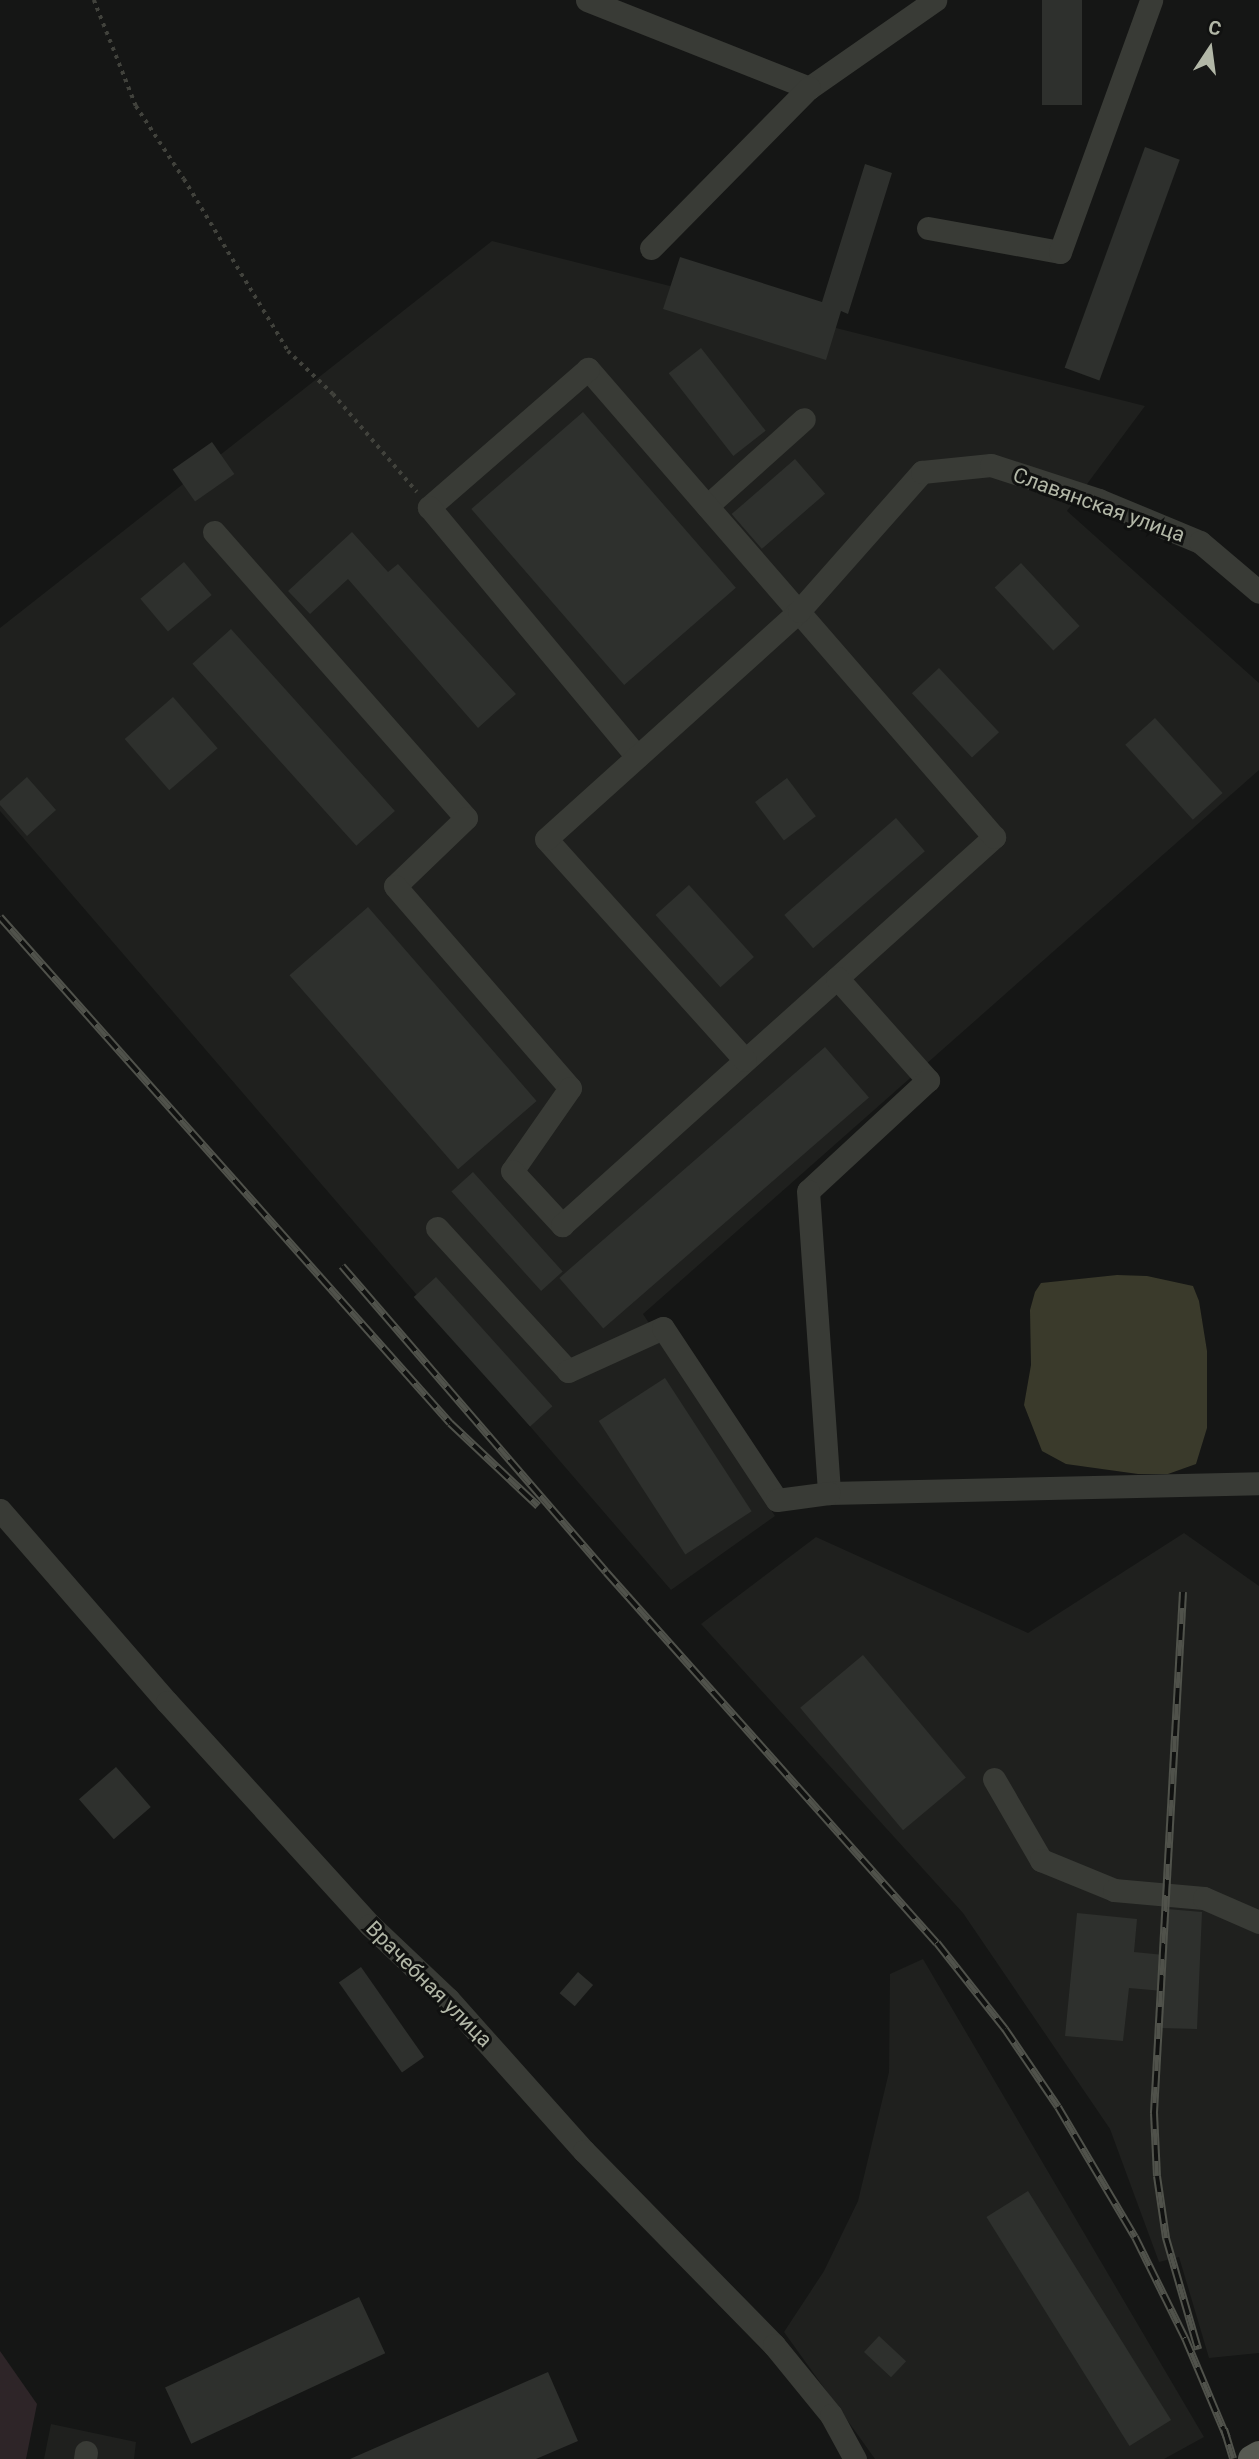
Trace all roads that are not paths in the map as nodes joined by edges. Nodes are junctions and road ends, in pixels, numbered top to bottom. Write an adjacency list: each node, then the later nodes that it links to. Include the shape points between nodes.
1 (587, 0): 4 (street)
2 (935, 0): 4 (street)
3 (1151, 0): 5 (street, via 1060,252)
4 (809, 88): 6 (street)
5 (928, 228)
6 (651, 248)
7 (804, 419): 8 (street)
8 (707, 506): 11 (street); 12 (street, via 588,369 429,507)
9 (214, 532): 14 (street, via 466,818 395,886 570,1088 512,1171 562,1224)
10 (1259, 592): 11 (street, Славянская улица, via 1200,542 1099,500 991,465 922,472)
11 (799, 611): 12 (street); 13 (street, via 994,837)
12 (637, 757): 14 (street, via 546,839)
13 (837, 978): 14 (street); 17 (street, via 928,1080 808,1191)
14 (745, 1060)
15 (437, 1228): 17 (street, via 568,1371 663,1328 777,1500)
16 (1259, 1483): 17 (street)
17 (829, 1493)
18 (0, 1510): 22 (street, Врачебная улица, via 370,1925 448,1999 584,2151 774,2345 831,2415)
19 (994, 1779): 20 (street, via 1041,1860 1114,1890 1204,1898)
20 (1259, 1922)
21 (1259, 2455): 23 (main road)
22 (855, 2459)
23 (1252, 2459)

